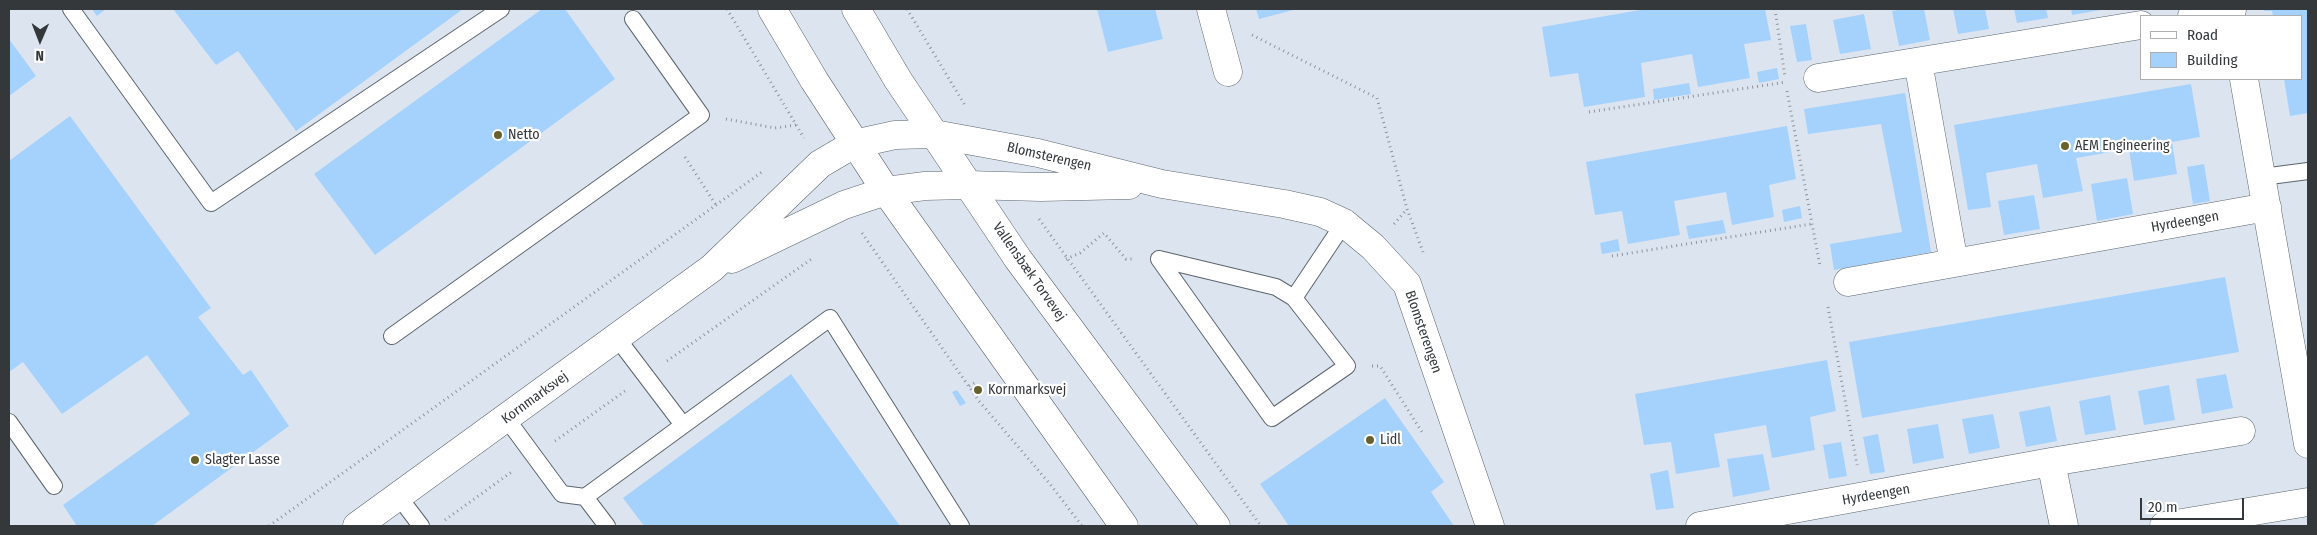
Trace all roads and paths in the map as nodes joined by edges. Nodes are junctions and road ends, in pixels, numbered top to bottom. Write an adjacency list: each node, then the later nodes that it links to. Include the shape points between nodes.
1 (71, 9): 2 (lane, via 211,203)
2 (501, 9)
3 (727, 9): 18 (path)
4 (772, 9): 22 (street)
5 (856, 9): 19 (street, Vallensbæk Torvevej)
6 (907, 9): 23 (path)
7 (1211, 9): 13 (street)
8 (2232, 12): 9 (street)
9 (2202, 15)
10 (633, 19): 17 (lane)
11 (2140, 25): 12 (street)
12 (1918, 62): 14 (street); 39 (street)
13 (1228, 72)
14 (1818, 78): 16 (path)
15 (2244, 80): 26 (street)
16 (1589, 112)
17 (701, 115): 18 (path, via 775,128); 20 (lane)
18 (796, 125): 21 (path)
19 (934, 134): 22 (street, Blomsterengen, via 895,135); 23 (street, Blomsterengen); 28 (street, Vallensbæk Torvevej)
20 (672, 136): 31 (path); 43 (lane)
21 (806, 141)
22 (854, 144): 30 (street); 40 (street, Kornmarksvej, via 805,176)
23 (988, 144): 27 (street, Blomsterengen)
24 (765, 170): 31 (path)
25 (2308, 171): 26 (lane)
26 (2262, 176): 32 (street)
27 (1162, 184): 29 (street, Blomsterengen); 33 (street, Blomsterengen, via 1284,204 1320,212)
28 (967, 185): 29 (street, Blomsterengen); 30 (street, Blomsterengen); 66 (street, Vallensbæk Torvevej)
29 (1016, 187): 37 (path)
30 (886, 191): 40 (street, Kornmarksvej, via 830,211); 65 (street)
31 (716, 205): 59 (path)
32 (2267, 207): 39 (street, Hyrdeengen); 53 (street)
33 (1344, 222): 42 (lane); 51 (street, Blomsterengen, via 1373,247 1407,284)
34 (1811, 224): 36 (path)
35 (858, 227): 47 (path)
36 (1612, 256)
37 (1066, 259): 38 (path, via 1080,253 1104,233 1126,259); 67 (path)
38 (1159, 259): 42 (lane, via 1276,287); 45 (lane, via 1272,418)
39 (1954, 263): 41 (street, Hyrdeengen)
40 (712, 268): 44 (street, Kornmarksvej)
41 (1848, 282)
42 (1294, 298): 45 (lane)
43 (392, 336)
44 (617, 338): 48 (street, Kornmarksvej); 50 (lane)
45 (1347, 366): 51 (path, via 1380,366 1424,434)
46 (976, 382): 47 (path)
47 (969, 386): 64 (path)
48 (506, 418): 56 (street, Kornmarksvej); 57 (lane, via 562,494)
49 (9, 422): 55 (lane)
50 (683, 426): 57 (lane); 63 (lane, via 830,318)
51 (1457, 430): 68 (street, Blomsterengen)
52 (2241, 431): 54 (street, Hyrdeengen)
53 (2308, 444)
54 (2051, 462): 69 (street, Hyrdeengen); 70 (street)
55 (54, 486)
56 (400, 497): 60 (street, Kornmarksvej); 61 (lane)
57 (585, 497): 62 (lane)
58 (2308, 502): 71 (street)
59 (269, 526)
60 (357, 526)
61 (421, 526)
62 (607, 526)
63 (961, 526)
64 (1082, 526)
65 (1124, 526)
66 (1216, 526)
67 (1262, 526)
68 (1490, 526)
69 (1700, 526)
70 (2064, 526)
71 (2164, 526)

